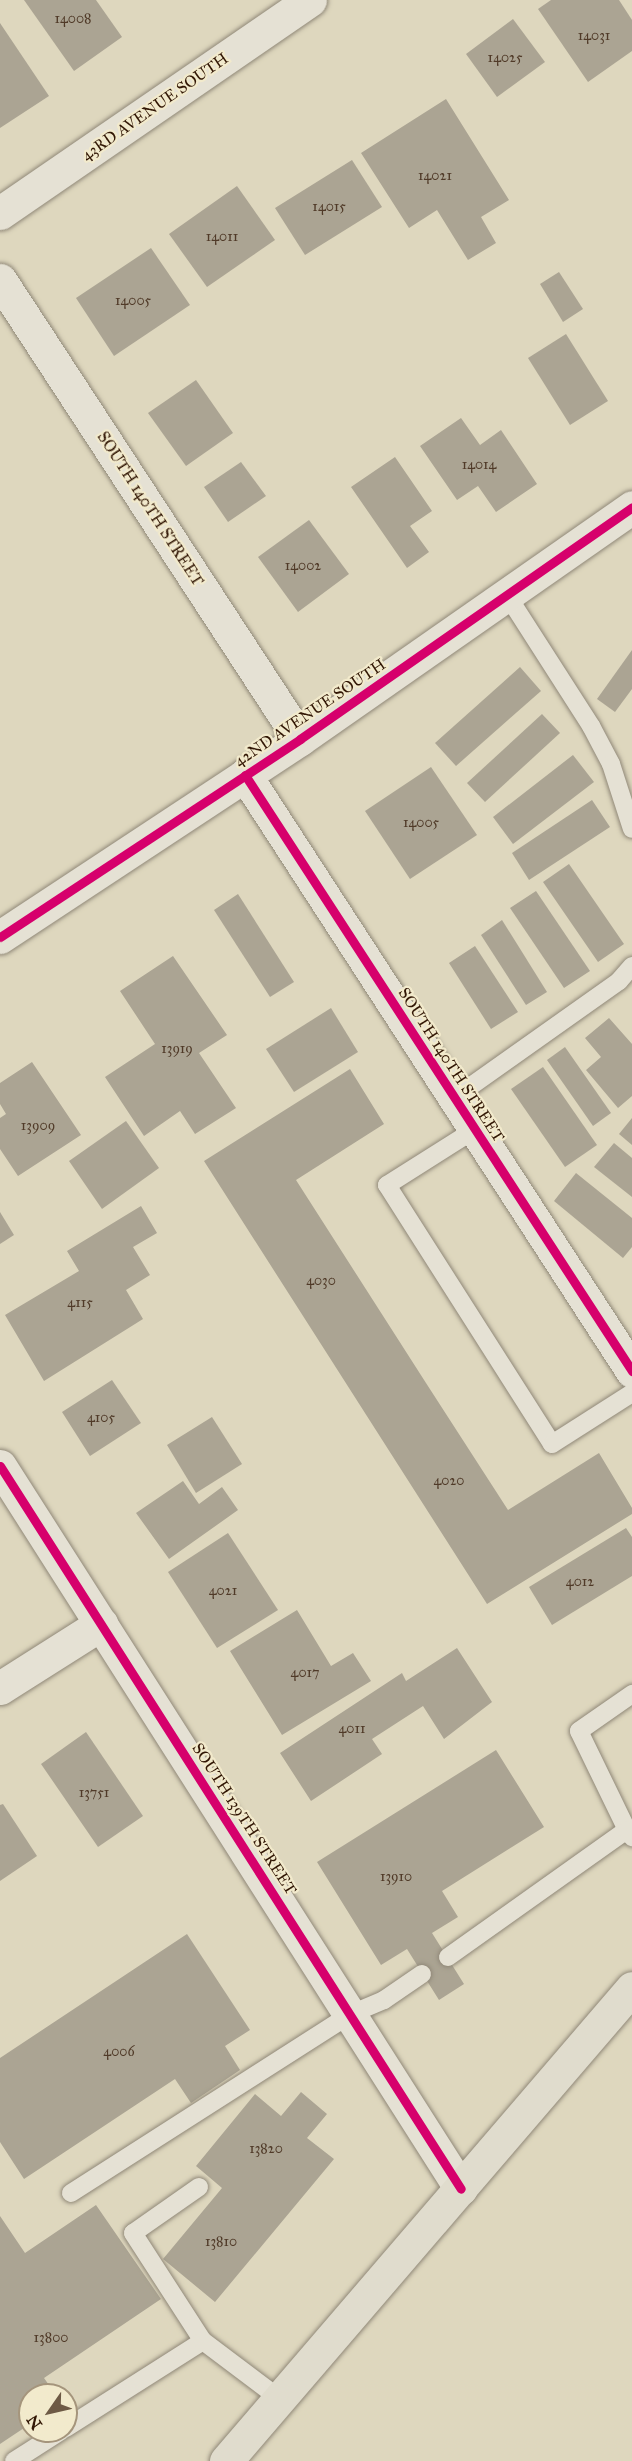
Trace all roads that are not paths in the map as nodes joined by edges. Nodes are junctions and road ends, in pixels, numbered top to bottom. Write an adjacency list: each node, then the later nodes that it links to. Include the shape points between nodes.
1 (310, 0): 2 (street, 43RD AVENUE SOUTH)
2 (0, 213)
3 (0, 280): 6 (street, SOUTH 140TH STREET)
4 (629, 516): 5 (street, 42ND AVENUE SOUTH)
5 (507, 594): 6 (street, 42ND AVENUE SOUTH); 8 (lane, via 591,726 611,765)
6 (300, 739): 7 (street, 42ND AVENUE SOUTH)
7 (245, 775): 9 (street, 42ND AVENUE SOUTH); 11 (street, SOUTH 140TH STREET)
8 (632, 829)
9 (0, 937)
10 (632, 966): 11 (lane, via 619,981)
11 (454, 1098): 12 (street, SOUTH 140TH STREET)
12 (474, 1130): 13 (street, SOUTH 140TH STREET); 14 (lane, via 387,1185 552,1444)
13 (632, 1371)
14 (632, 1393)
15 (0, 1466): 16 (street, SOUTH 139TH STREET)
16 (100, 1624): 17 (street); 23 (street, SOUTH 139TH STREET)
17 (0, 1688)
18 (632, 1694): 19 (lane, via 579,1731)
19 (629, 1833): 20 (lane)
20 (447, 1957)
21 (423, 1974): 23 (lane, via 384,2000)
22 (632, 1988): 25 (main road)
23 (351, 2014): 25 (street, SOUTH 139TH STREET); 26 (lane)
24 (200, 2187): 27 (lane, via 133,2233)
25 (461, 2189): 28 (main road)
26 (71, 2193)
27 (203, 2341): 28 (lane); 29 (lane)
28 (280, 2399): 32 (main road)
29 (78, 2420)
30 (43, 2443): 31 (lane)
31 (14, 2461)
32 (226, 2461)

